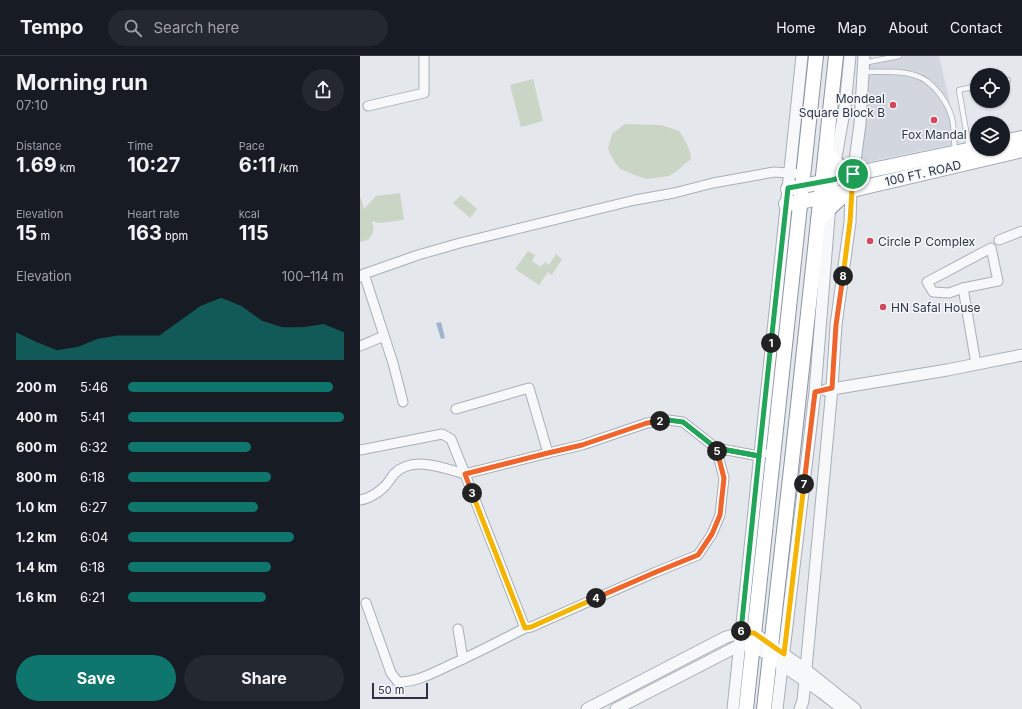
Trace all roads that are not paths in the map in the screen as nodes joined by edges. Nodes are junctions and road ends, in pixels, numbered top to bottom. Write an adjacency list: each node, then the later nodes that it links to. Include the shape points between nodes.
1 (424, 56): 9 (street, via 424,93)
2 (802, 56): 10 (street)
3 (816, 56): 10 (main road)
4 (836, 56): 16 (main road)
5 (850, 56): 18 (street)
6 (896, 56): 7 (lane)
7 (863, 64): 17 (lane, via 890,72 914,75 928,82 949,109 953,123); 19 (street, via 860,124)
8 (970, 88): 11 (lane, via 959,90)
9 (368, 106)
10 (801, 128): 20 (main road)
11 (970, 136)
12 (1022, 138): 13 (main road)
13 (1010, 141)
14 (970, 150): 17 (main road, 100 FT. ROAD)
15 (1022, 150): 22 (main road, 100 FT. ROAD)
16 (826, 152): 18 (main road); 21 (main road)
17 (955, 152): 19 (main road, 100 FT. ROAD)
18 (835, 163): 19 (main road); 21 (street)
19 (853, 174): 21 (main road, 100 FT. ROAD); 22 (street)
20 (796, 180): 21 (main road, 100 FT. ROAD); 24 (main road); 25 (street); 30 (street, via 774,172 713,182 460,243)
21 (827, 181): 23 (main road)
22 (852, 190): 23 (main road, via 836,202); 36 (street, via 836,325)
23 (827, 200): 24 (main road); 37 (street); 51 (main road, via 818,220)
24 (801, 202): 25 (main road); 29 (main road)
25 (786, 204): 28 (street)
26 (1022, 231): 27 (street)
27 (999, 240)
28 (779, 269): 29 (street); 44 (street)
29 (793, 271): 40 (main road)
30 (362, 275): 32 (street)
31 (963, 288): 31 (street, via 998,280 992,248 926,282 933,292 949,293); 35 (street)
32 (384, 336): 33 (street); 38 (street)
33 (360, 346)
34 (1022, 355): 35 (street)
35 (976, 364): 36 (street)
36 (832, 388): 37 (street); 54 (street)
37 (815, 392): 53 (street)
38 (403, 402)
39 (456, 409): 43 (street, via 529,388)
40 (774, 446): 44 (street); 50 (main road)
41 (716, 448): 43 (street, via 683,422 668,420 647,423 582,445); 44 (street); 48 (street, via 724,478 720,515 712,534 698,555)
42 (360, 450): 45 (street, via 442,434 451,439)
43 (548, 453): 45 (street)
44 (759, 456): 50 (street)
45 (465, 474): 46 (street, via 430,464 408,465 395,473 384,487); 48 (street)
46 (360, 500)
47 (366, 603): 52 (street, via 391,673 398,682 409,682)
48 (525, 628): 52 (street)
49 (458, 630): 52 (street)
50 (747, 639): 51 (street); 56 (main road); 57 (street, via 734,635 726,638); 58 (street)
51 (770, 650): 53 (street); 59 (main road)
52 (463, 659)
53 (783, 659): 54 (street); 55 (street); 60 (street)
54 (806, 669): 55 (street); 63 (street)
55 (805, 680): 61 (street); 62 (street)
56 (740, 704)
57 (588, 709)
58 (616, 709)
59 (764, 709)
60 (777, 709)
61 (800, 709)
62 (842, 709)
63 (855, 709)

